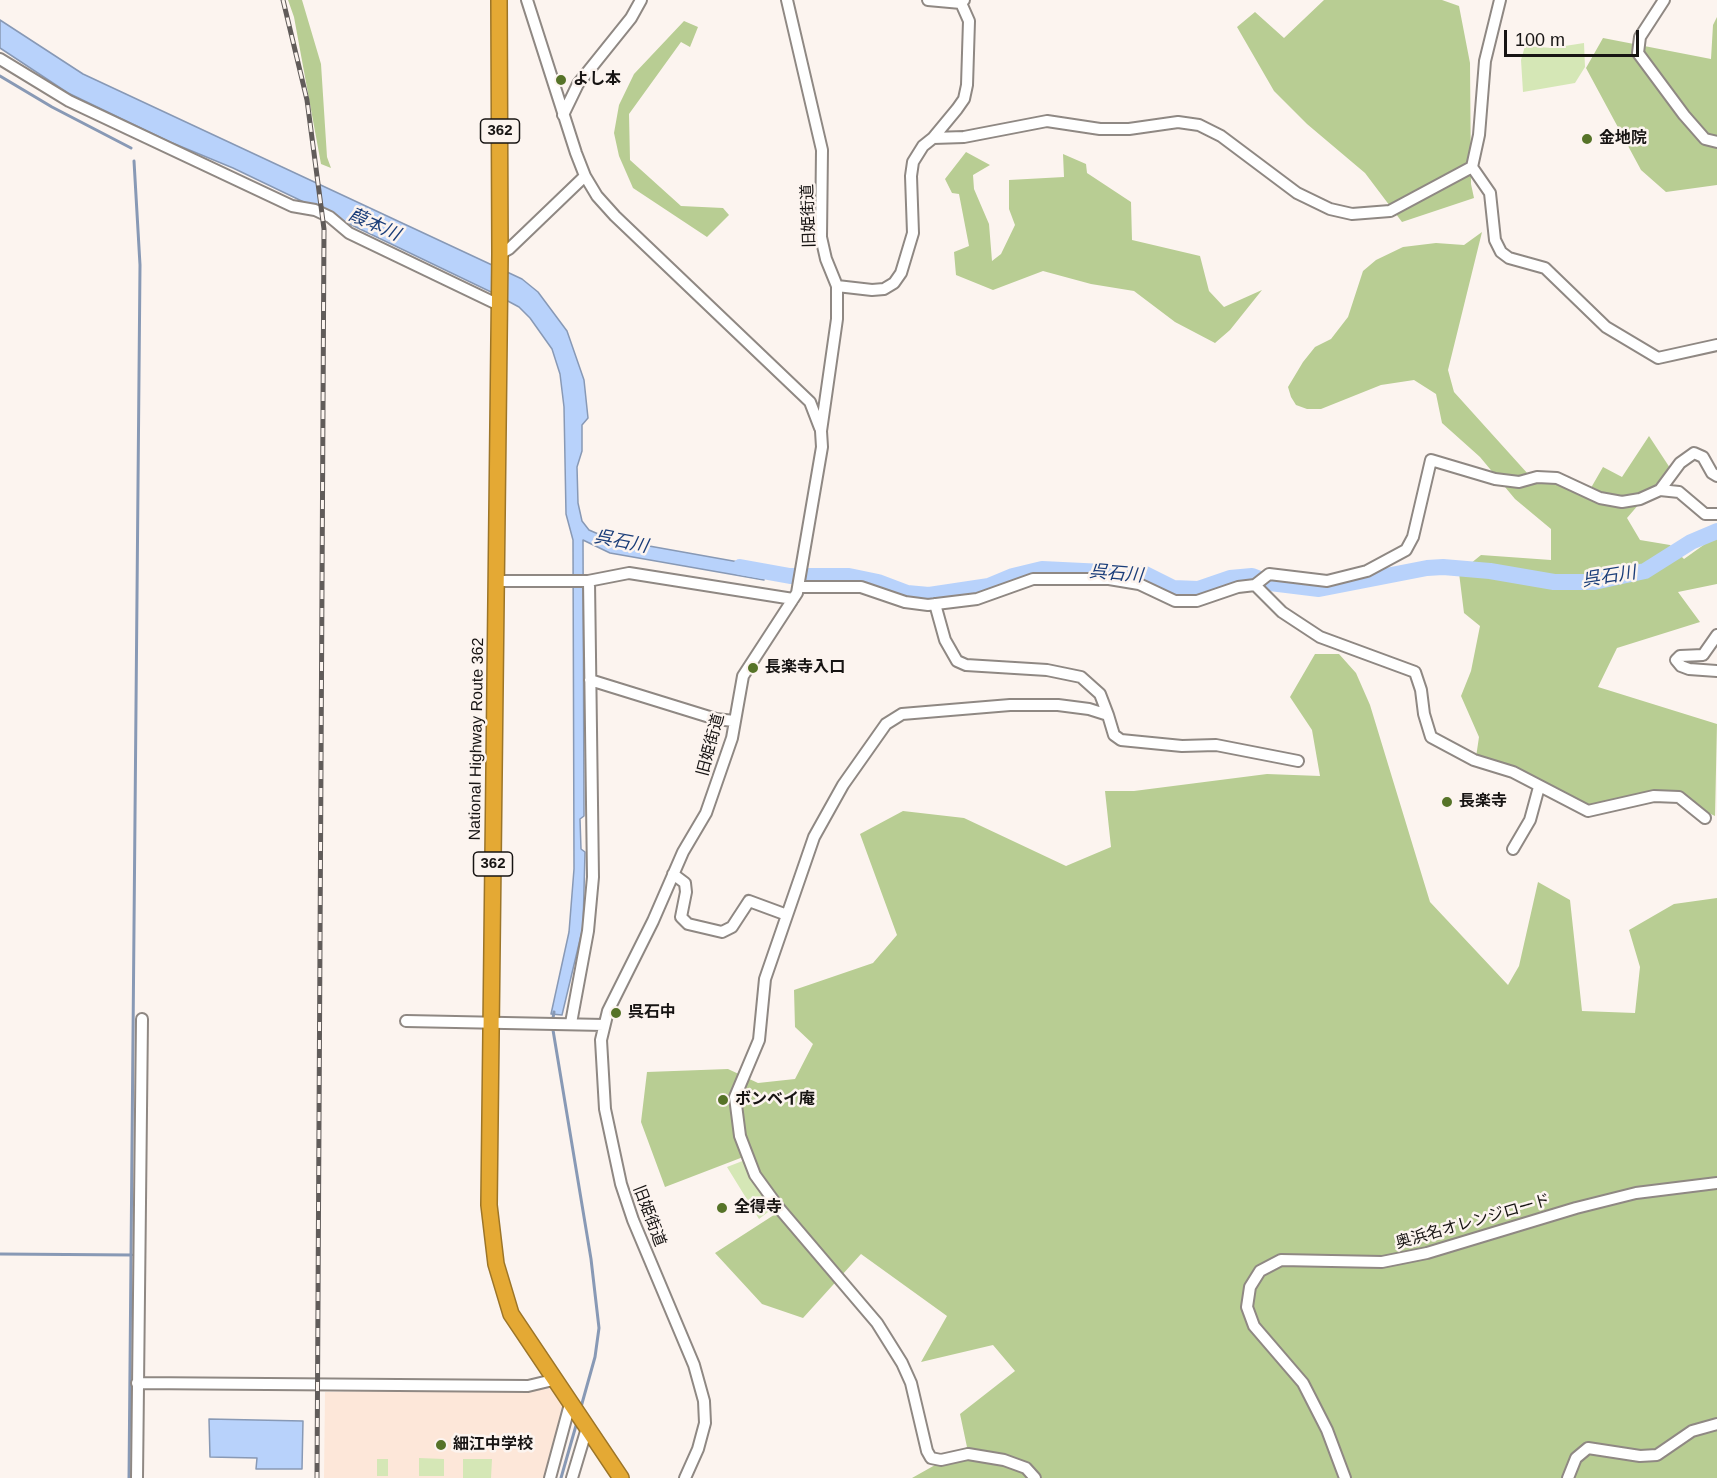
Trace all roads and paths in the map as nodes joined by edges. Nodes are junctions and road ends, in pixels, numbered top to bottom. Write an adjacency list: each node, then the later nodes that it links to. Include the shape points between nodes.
1 (499, 0): 15 (highway, National Highway Route 362 / 362)
2 (527, 0): 10 (street)
3 (641, 0): 10 (street, via 578,84)
4 (787, 0): 16 (street, 旧姫街道, via 822,150 821,237)
5 (928, 0): 8 (street)
6 (1500, 0): 13 (street, via 1485,61 1479,135)
7 (1664, 0): 12 (street, via 1640,37 1638,52 1705,139)
8 (959, 1): 11 (street, via 969,21 967,85 964,99)
9 (0, 59): 17 (street, via 69,100 292,206 330,217 349,233)
10 (563, 115): 14 (street)
11 (933, 138): 13 (street, via 964,137 1047,121 1100,129 1178,122 1198,125 1221,136 1297,193 1330,209 1352,214 1390,211); 16 (street, via 913,162 913,233 901,273 884,289)
12 (1717, 142)
13 (1472, 167): 18 (street, via 1490,192 1495,240 1509,258 1545,268 1606,327 1658,358)
14 (585, 176): 15 (street); 19 (street, via 615,216 810,402)
15 (500, 258): 17 (highway, National Highway Route 362 / 362)
16 (837, 286): 19 (street, 旧姫街道, via 837,319)
17 (499, 304): 23 (highway, National Highway Route 362 / 362)
18 (1717, 345)
19 (821, 431): 26 (street, 旧姫街道, via 821,456)
20 (1717, 476): 21 (street, via 1703,457 1694,453)
21 (1660, 490): 22 (street, via 1679,492 1705,514); 25 (street, via 1622,502 1600,498 1557,478 1537,477 1519,482 1495,479 1431,460 1413,537 1406,550 1366,571 1328,581 1269,574)
22 (1717, 514)
23 (497, 581): 24 (street); 42 (highway, National Highway Route 362 / 362)
24 (588, 581): 27 (street, via 629,573); 31 (street)
25 (1256, 584): 28 (street, via 1197,601 1175,601 1138,584 1109,579 1033,579 977,599); 35 (street, via 1282,612 1320,637 1415,672 1431,737)
26 (798, 585): 27 (street, 旧姫街道); 28 (street, via 861,587 905,602)
27 (793, 599): 33 (street, 旧姫街道, via 743,676)
28 (935, 604): 32 (street, via 945,640 957,661 1081,677 1100,694)
29 (1717, 635): 30 (street, via 1703,655 1680,656 1676,660 1689,669)
30 (1717, 671)
31 (590, 680): 33 (street, via 716,719); 43 (street, via 593,877 588,931)
32 (1108, 715): 34 (street, via 1114,735 1121,740 1216,745); 39 (street, via 1089,708 1059,705 902,714 876,736 834,801 814,837)
33 (734, 721): 38 (street, 旧姫街道, via 724,765 706,813)
34 (1298, 761)
35 (1539, 787): 36 (street, via 1588,811 1654,796 1679,796); 37 (street, via 1530,820)
36 (1705, 818)
37 (1513, 849)
38 (673, 874): 39 (street, via 685,883 681,917 688,924 722,932 732,927 749,901); 44 (street, 旧姫街道)
39 (787, 915): 56 (street, via 765,979 759,1040 735,1097 740,1136 755,1175 877,1323 911,1383 932,1458 968,1454 1004,1460 1026,1468)
40 (142, 1019): 47 (street)
41 (406, 1021): 42 (street)
42 (492, 1021): 43 (street); 46 (highway, National Highway Route 362 / 362, via 489,1205 496,1264 511,1314)
43 (569, 1022): 44 (street)
44 (604, 1025): 55 (street, 旧姫街道, via 600,1048 605,1109 621,1184 694,1365 704,1401 705,1423)
45 (1717, 1183): 57 (street, 奥浜名オレンジロード, via 1636,1193 1427,1253 1382,1262 1281,1260 1260,1271 1250,1287 1247,1307 1254,1326 1304,1383)
46 (553, 1380): 47 (street, via 528,1386); 48 (highway, National Highway Route 362 / 362)
47 (137, 1383): 51 (street)
48 (570, 1404): 50 (highway, National Highway Route 362 / 362); 52 (street)
49 (1717, 1424): 58 (street, via 1692,1431 1657,1455 1588,1448 1576,1458)
50 (587, 1428): 53 (street); 54 (highway, National Highway Route 362 / 362)
51 (137, 1478)
52 (550, 1478)
53 (572, 1478)
54 (621, 1478)
55 (685, 1478)
56 (1035, 1478)
57 (1345, 1478)
58 (1568, 1478)

